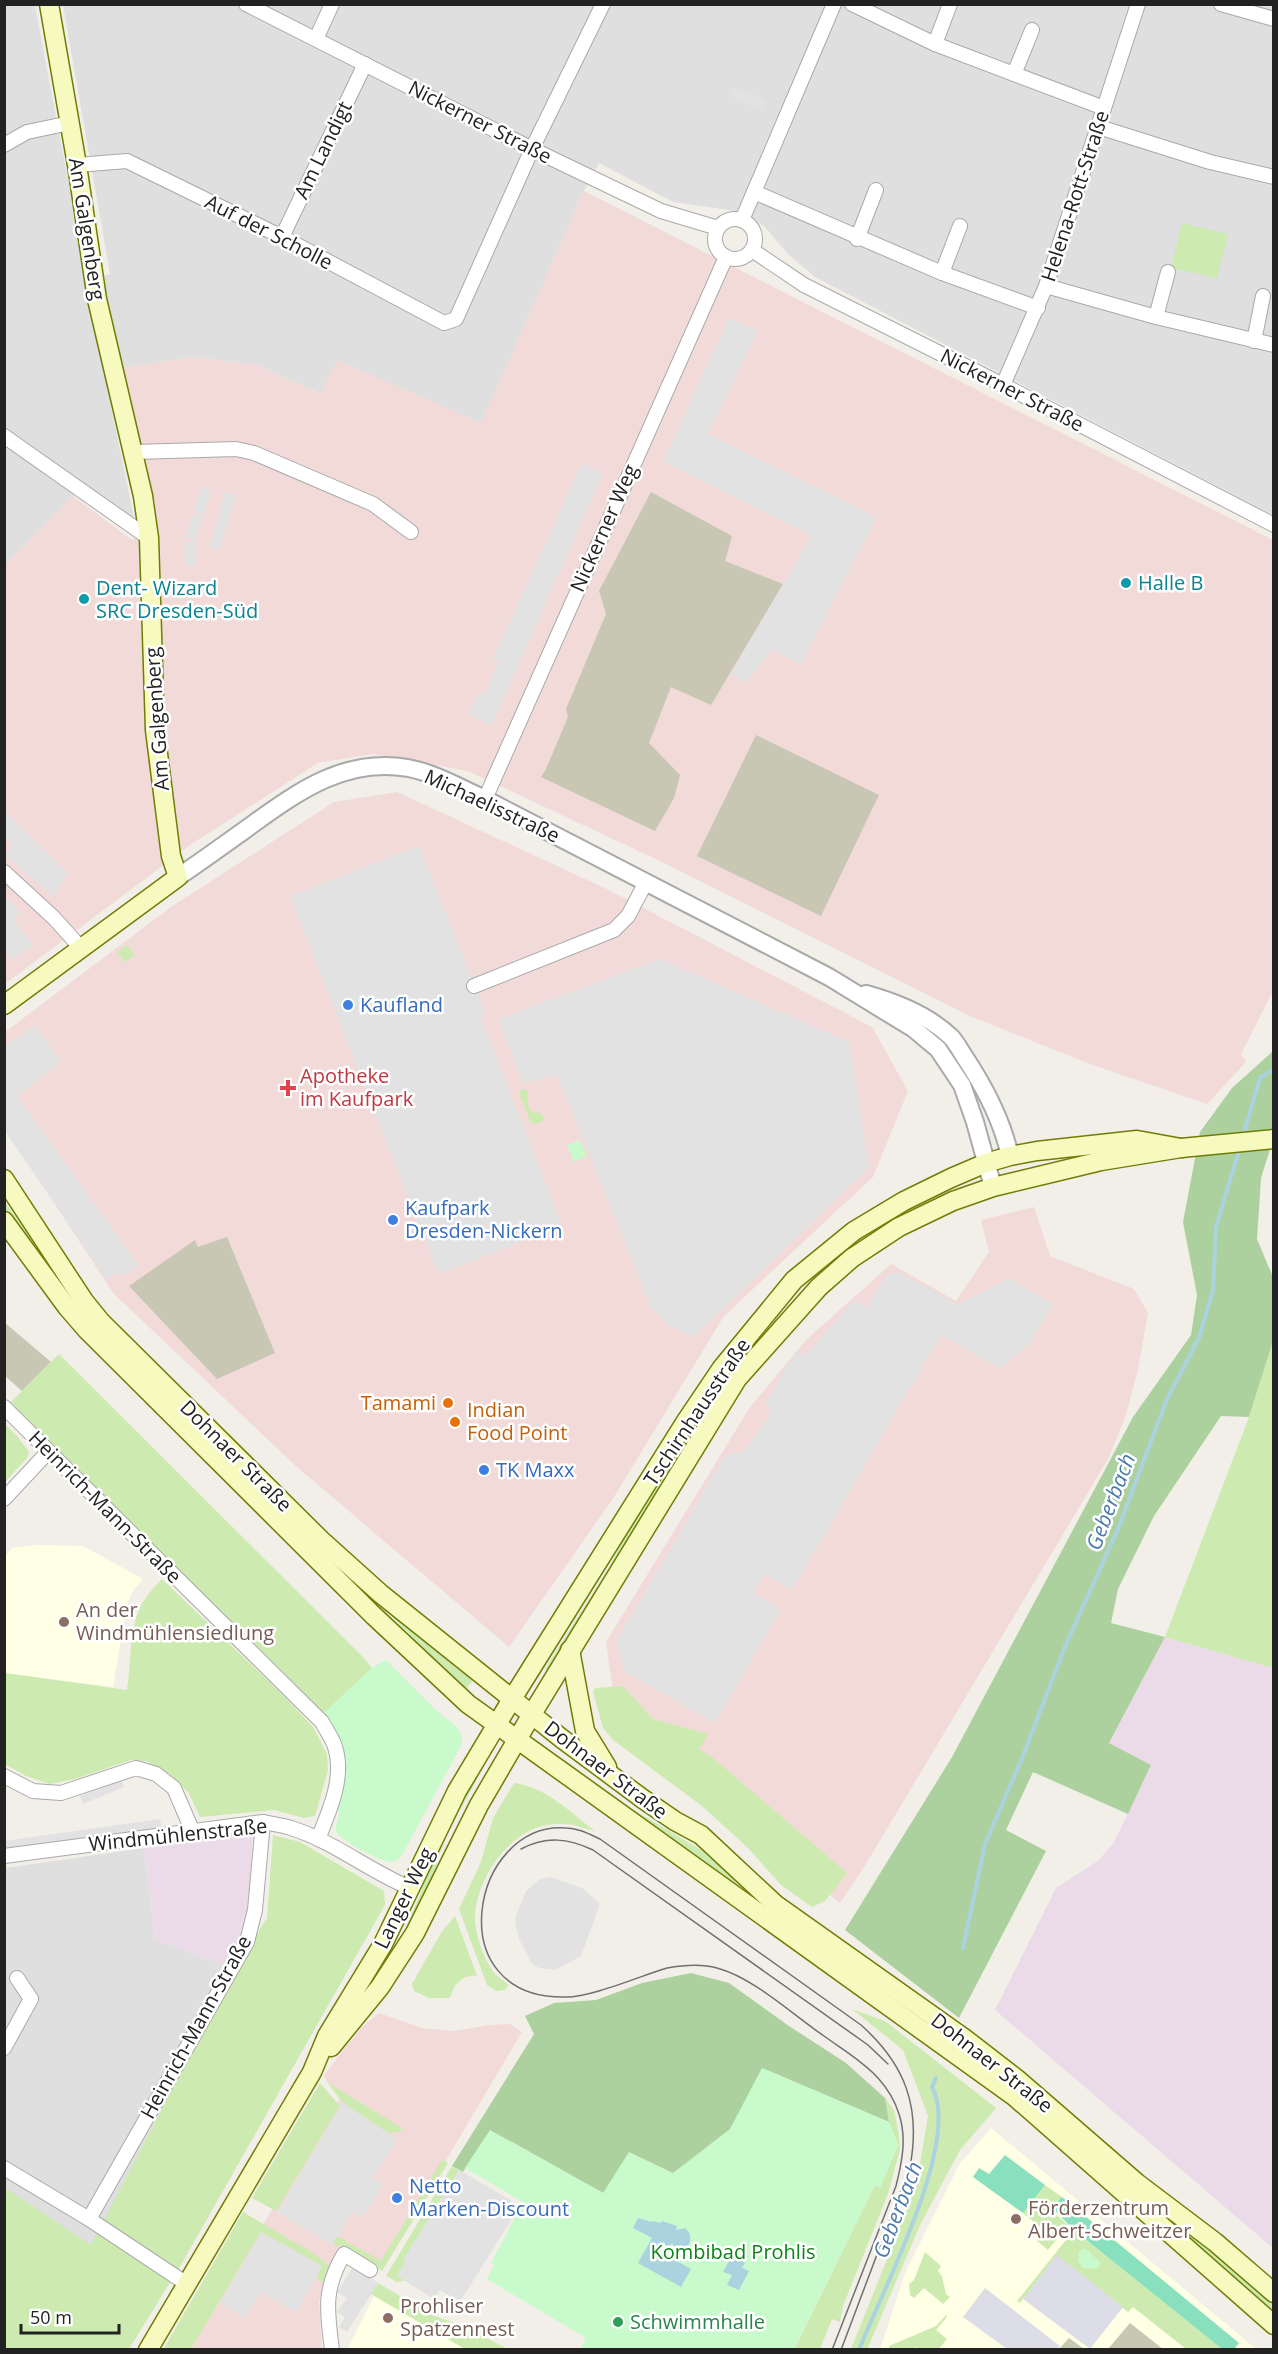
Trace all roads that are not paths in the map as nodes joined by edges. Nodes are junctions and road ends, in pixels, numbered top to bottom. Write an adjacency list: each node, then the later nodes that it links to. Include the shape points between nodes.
1 (49, 4): 17 (main road, Am Galgenberg)
2 (246, 4): 12 (street, Nickerner Straße)
3 (332, 4): 12 (street)
4 (603, 4): 20 (street)
5 (834, 4): 24 (street)
6 (852, 4): 13 (street)
7 (950, 4): 13 (street)
8 (1138, 4): 16 (street, Helena-Rott-Straße)
9 (1221, 4): 10 (street)
10 (1274, 19)
11 (1032, 30): 15 (street)
12 (316, 39): 14 (street, Nickerner Straße)
13 (934, 44): 15 (street)
14 (365, 64): 20 (street, Nickerner Straße); 28 (street, Am Landigt)
15 (1014, 74): 16 (street)
16 (1104, 108): 18 (street, Helena-Rott-Straße)
17 (70, 123): 19 (street, via 27,132); 21 (main road, Am Galgenberg)
18 (1099, 127): 22 (street, via 1210,162); 34 (street, Helena-Rott-Straße)
19 (4, 145)
20 (532, 149): 27 (street, Nickerner Straße, via 661,211); 28 (street, Auf der Scholle, via 456,319 444,322)
21 (77, 165): 28 (street, Auf der Scholle, via 127,161); 42 (main road, Am Galgenberg, via 99,308)
22 (1274, 177)
23 (876, 190): 29 (street)
24 (754, 192): 25 (street); 29 (street)
25 (742, 219): 27 (street, via 724,222); 30 (street, via 753,229 756,241)
26 (960, 226): 33 (street)
27 (718, 228): 31 (street, via 716,244)
28 (282, 237)
29 (857, 238): 33 (street)
30 (752, 250): 31 (street, via 747,256); 40 (street, Nickerner Straße, via 804,285)
31 (726, 257): 46 (street, Nickerner Weg)
32 (1168, 272): 37 (street)
33 (942, 273): 36 (street)
34 (1046, 286): 36 (street, Helena-Rott-Straße); 37 (street)
35 (1263, 296): 38 (street)
36 (1038, 308): 40 (street, Helena-Rott-Straße)
37 (1156, 317): 38 (street)
38 (1254, 341): 39 (street)
39 (1274, 345)
40 (1003, 385): 43 (street, Nickerner Straße)
41 (4, 436): 45 (street)
42 (134, 452): 44 (street, via 236,449 254,453 373,504); 45 (main road, Am Galgenberg)
43 (1274, 525)
44 (411, 532)
45 (149, 538): 48 (main road, Am Galgenberg, via 155,730 171,856)
46 (485, 800): 48 (street, Michaelisstraße, via 410,768 387,765 342,772 289,798); 49 (street, Michaelisstraße)
47 (4, 872): 50 (street)
48 (178, 878): 50 (main road, Michaelisstraße)
49 (645, 884): 51 (street, via 628,916 614,930); 52 (street, Michaelisstraße)
50 (81, 948): 53 (main road, Michaelisstraße)
51 (474, 986)
52 (850, 989): 56 (street, Michaelisstraße, via 892,1001 951,1038 978,1078 1004,1133); 57 (street, Michaelisstraße, via 938,1048 962,1085)
53 (4, 1005)
54 (1274, 1139): 55 (main road, Tschirnhausstraße)
55 (1188, 1147): 56 (main road, Tschirnhausstraße, via 1137,1140); 59 (main road, Tschirnhausstraße, via 1101,1161)
56 (1010, 1156): 57 (main road, Tschirnhausstraße); 59 (main road, Michaelisstraße)
57 (986, 1163): 60 (street, Michaelisstraße); 66 (main road, Tschirnhausstraße, via 904,1201 854,1231 794,1280 721,1369 686,1421)
58 (4, 1179): 66 (main road, Dohnaer Straße, via 101,1322 357,1574)
59 (1015, 1181): 60 (main road, Tschirnhausstraße)
60 (993, 1187): 65 (main road, Tschirnhausstraße, via 899,1227 852,1258 819,1287 737,1379)
61 (4, 1221): 68 (main road, Dohnaer Straße, via 67,1307 123,1367 374,1616 454,1691)
62 (4, 1407): 63 (street, Heinrich-Mann-Straße)
63 (48, 1452): 64 (street); 74 (street, Heinrich-Mann-Straße, via 322,1722 335,1748 338,1774 331,1807)
64 (4, 1499)
65 (570, 1650): 67 (main road, Tschirnhausstraße); 70 (main road, via 585,1731)
66 (512, 1699): 67 (main road, Dohnaer Straße); 68 (main road, Tschirnhausstraße)
67 (531, 1714): 69 (main road, Tschirnhausstraße); 70 (main road, Dohnaer Straße)
68 (496, 1724): 69 (main road, Dohnaer Straße); 76 (main road, Langer Weg, via 440,1822)
69 (517, 1740): 79 (main road, Langer Weg, via 401,1956); 85 (main road, Dohnaer Straße, via 1015,2097)
70 (611, 1773): 84 (main road, Dohnaer Straße, via 675,1821 701,1835 776,1904 1017,2079 1137,2183)
71 (4, 1776): 73 (street, via 33,1791 61,1793 136,1768 156,1774 174,1788)
72 (263, 1822): 73 (street, Windmühlenstraße); 74 (street, Windmühlenstraße); 81 (street, Heinrich-Mann-Straße, via 255,1910 246,1942)
73 (192, 1830): 75 (street, Windmühlenstraße)
74 (318, 1839): 76 (street, Windmühlenstraße)
75 (4, 1856)
76 (410, 1888): 79 (main road, Langer Weg, via 383,1944 327,2036)
77 (17, 1978): 78 (street, via 31,1999)
78 (4, 2048)
79 (312, 2072): 83 (main road, Langer Weg)
80 (6, 2172): 81 (street)
81 (89, 2219): 83 (street)
82 (370, 2270): 87 (street, via 344,2254 340,2260 326,2304)
83 (187, 2284): 86 (main road, Langer Weg)
84 (1274, 2293)
85 (1274, 2325)
86 (148, 2349)
87 (332, 2349)

